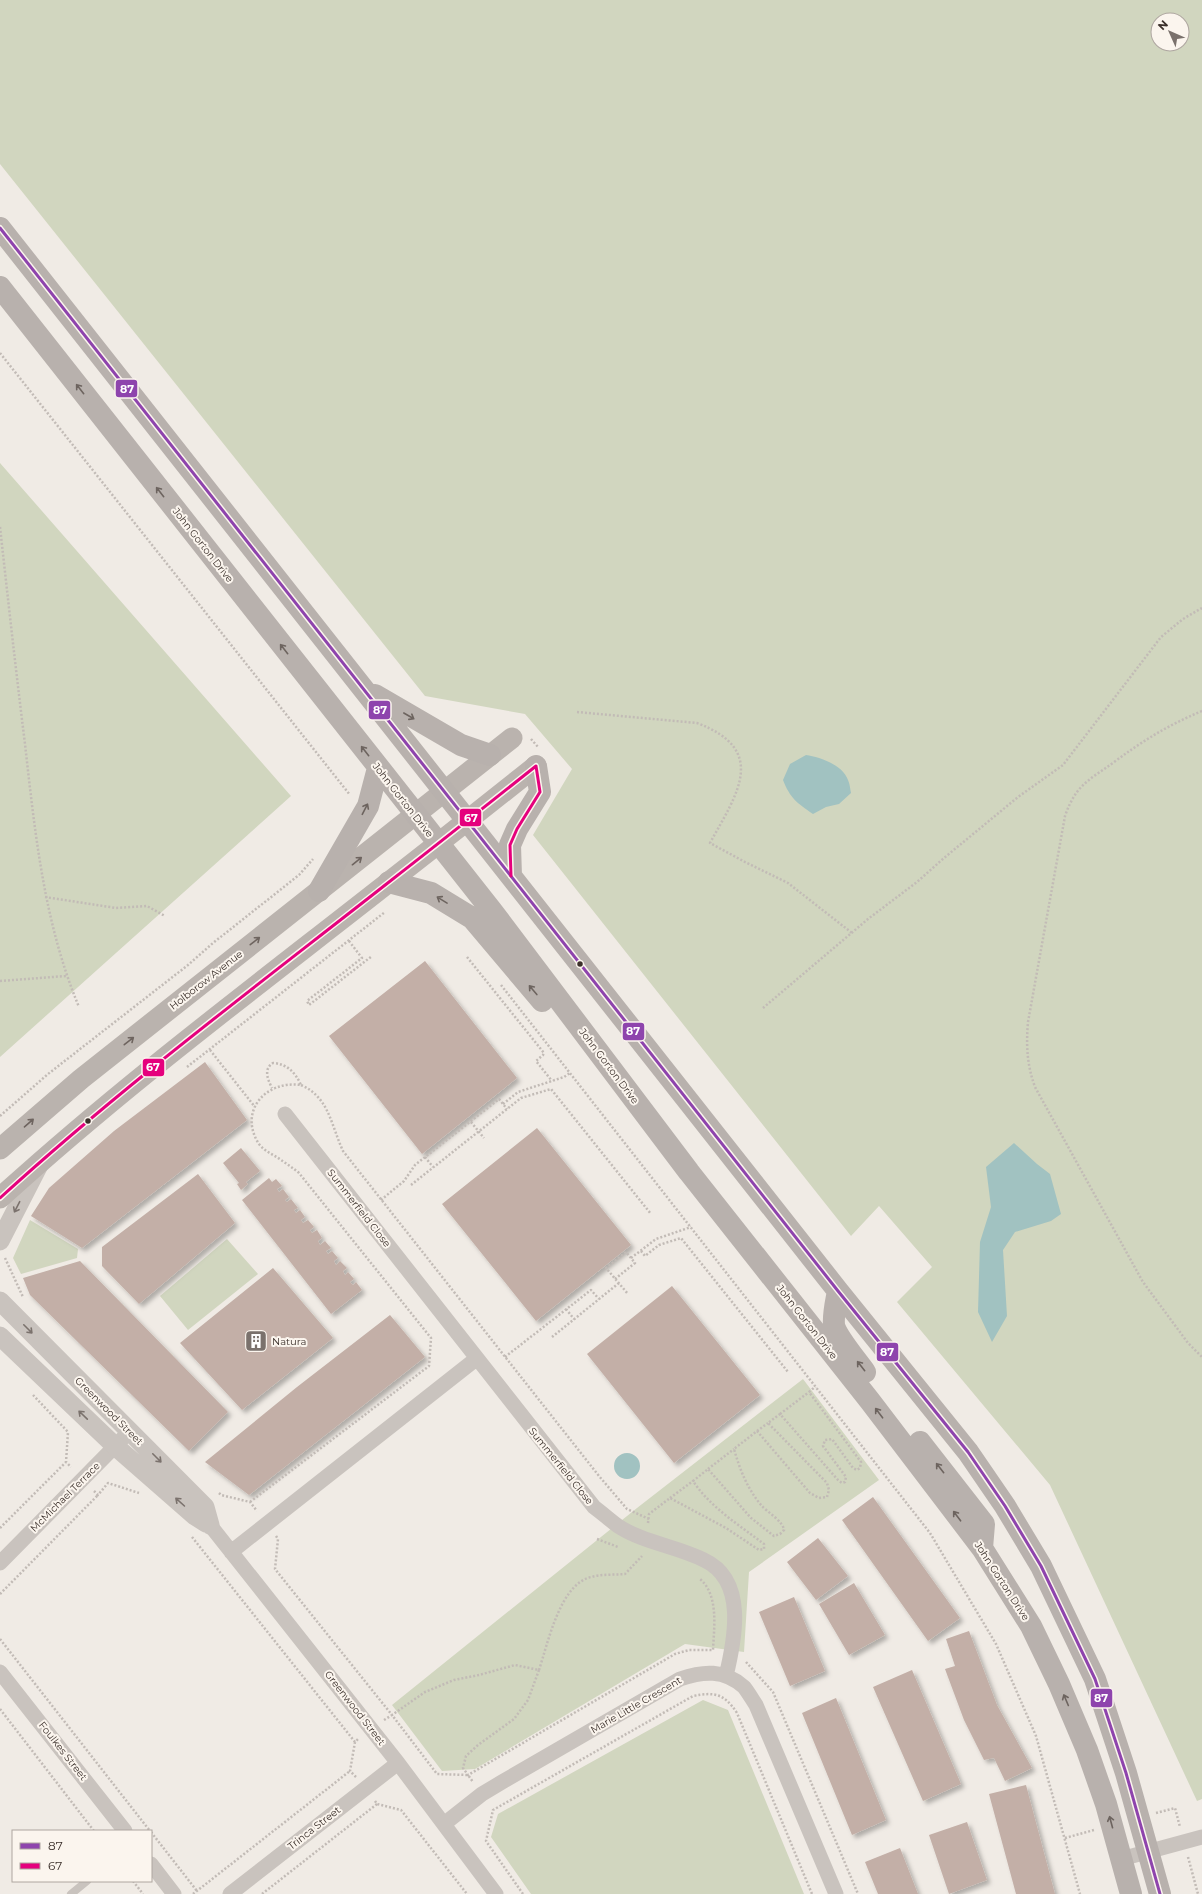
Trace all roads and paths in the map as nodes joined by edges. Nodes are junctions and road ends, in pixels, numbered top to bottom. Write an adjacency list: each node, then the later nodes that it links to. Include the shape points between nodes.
1 (0, 228): 6 (main road)
2 (0, 287): 12 (main road, John Gorton Drive, one-way to 2)
3 (0, 353): 14 (path)
4 (0, 527): 22 (path, via 34,826)
5 (1202, 608): 25 (path, via 1161,637 1063,765 1018,797)
6 (363, 688): 10 (main road, one-way to 10, via 461,745); 13 (main road)
7 (1202, 711): 73 (path, via 1154,733 1085,783 1069,804 1026,1040 1029,1072 1034,1087 1143,1282 1188,1343)
8 (577, 712): 25 (path, via 697,723 721,735 738,755 742,764 742,775 733,802 710,842 788,883)
9 (512, 738): 10 (main road, Holborow Avenue)
10 (490, 755): 13 (main road, Holborow Avenue)
11 (536, 766): 16 (main road); 19 (main road, via 540,792 510,845)
12 (378, 768): 15 (main road, John Gorton Drive); 21 (main road, one-way to 12, via 368,806)
13 (444, 791): 15 (main road, Holborow Avenue); 16 (main road)
14 (352, 798)
15 (414, 815): 17 (main road, John Gorton Drive); 21 (main road, Holborow Avenue, one-way to 15)
16 (468, 821): 17 (main road); 19 (main road)
17 (438, 844): 20 (main road); 34 (main road, John Gorton Drive)
18 (318, 854): 45 (path, via 299,875 48,1074)
19 (511, 876): 63 (main road)
20 (389, 882): 34 (main road, one-way to 20, via 551,1011 472,918 431,893); 51 (main road, via 190,1036)
21 (319, 891): 49 (main road, Holborow Avenue, one-way to 21, via 81,1079)
22 (45, 897): 24 (path, via 116,908 147,906); 29 (path)
23 (388, 910): 26 (path)
24 (165, 916)
25 (852, 933): 33 (path)
26 (349, 941): 27 (path, via 362,958 307,1002 309,1005); 35 (path)
27 (372, 956)
28 (468, 957): 38 (path, via 544,1053 536,1061)
29 (66, 976): 31 (path); 32 (path)
30 (496, 980): 37 (path)
31 (0, 981)
32 (79, 1007)
33 (763, 1008)
34 (593, 1045): 98 (main road, John Gorton Drive, one-way to 34)
35 (210, 1050): 36 (path); 42 (path)
36 (185, 1069)
37 (570, 1073): 38 (path); 57 (path)
38 (552, 1081): 41 (path, via 518,1092)
39 (301, 1085): 40 (path, via 282,1084); 40 (path, via 296,1074 288,1067 273,1063 267,1071); 55 (path, via 317,1094 324,1104 343,1151)
40 (272, 1088): 42 (path, via 259,1099)
41 (503, 1104): 43 (path); 46 (path, via 499,1099)
42 (255, 1107): 92 (path, via 252,1123 258,1143 269,1154 299,1173 431,1338 429,1366)
43 (507, 1109): 47 (path); 56 (path, via 521,1098 551,1089)
44 (285, 1114): 74 (street, Summerfield Close)
45 (0, 1116)
46 (471, 1122): 47 (path); 50 (path)
47 (479, 1131): 48 (path); 52 (path)
48 (484, 1138)
49 (0, 1149)
50 (425, 1157): 52 (path); 55 (path, via 415,1165 404,1181)
51 (41, 1160): 54 (main road); 58 (street, one-way to 58)
52 (433, 1167): 53 (path)
53 (411, 1185)
54 (0, 1198)
55 (381, 1200): 72 (path)
56 (650, 1214)
57 (691, 1227): 59 (path, via 656,1239); 76 (path)
58 (4, 1250)
59 (641, 1251): 60 (path); 75 (path, via 645,1256 659,1245 680,1238)
60 (631, 1258): 61 (path, via 635,1263); 61 (path, via 626,1252 606,1268)
61 (615, 1279): 62 (path)
62 (619, 1283): 64 (path); 65 (path)
63 (838, 1291): 98 (main road, one-way to 63, via 984,1524 850,1352 834,1326); 119 (main road, via 968,1452 1005,1506 1041,1566 1095,1679)
64 (628, 1294)
65 (599, 1299): 67 (path, via 591,1290); 68 (path)
66 (0, 1301): 81 (street, Greenwood Street, one-way to 81)
67 (566, 1309): 68 (path); 72 (path)
68 (574, 1319): 70 (path)
69 (0, 1336): 71 (street, Greenwood Street)
70 (552, 1337)
71 (8, 1348): 83 (street, Greenwood Street, one-way to 71)
72 (505, 1357): 93 (path, via 627,1509)
73 (1202, 1357)
74 (476, 1359): 97 (street, Summerfield Close, via 594,1507 618,1526); 99 (street)
75 (788, 1372)
76 (816, 1386): 78 (path); 135 (path, via 930,1532 996,1644 1036,1736)
77 (29, 1392): 85 (path, via 68,1432)
78 (809, 1392): 79 (path); 79 (path, via 861,1462 860,1468 856,1470 832,1439 825,1440 823,1446 846,1477 845,1482 838,1480)
79 (780, 1414): 80 (path)
80 (768, 1423): 82 (path); 82 (path, via 826,1483 829,1490 827,1497 819,1498 810,1493)
81 (130, 1431): 83 (street, McMichael Terrace); 94 (street, Greenwood Street, one-way to 94, via 204,1507)
82 (757, 1431): 84 (path)
83 (115, 1446): 87 (street, McMichael Terrace); 94 (street, Greenwood Street, one-way to 83, via 196,1516)
84 (734, 1449): 86 (path); 86 (path, via 740,1472 749,1489 769,1514 782,1524 784,1530 780,1534 774,1536 751,1518)
85 (66, 1462): 87 (path); 95 (path)
86 (708, 1469): 88 (path)
87 (83, 1479): 89 (path); 100 (street, McMichael Terrace)
88 (693, 1481): 91 (path); 91 (path, via 709,1501 764,1544 764,1549 759,1550 726,1528)
89 (98, 1494): 90 (path, via 108,1483); 102 (path)
90 (145, 1495)
91 (670, 1498): 93 (path, via 649,1514)
92 (250, 1502)
93 (649, 1519): 97 (path)
94 (210, 1525): 99 (street, Greenwood Street)
95 (0, 1528)
96 (187, 1532): 109 (path)
97 (647, 1540): 104 (path, via 642,1555 625,1574 590,1577 574,1587 562,1604); 106 (street, Summerfield Close, via 705,1560 722,1574 730,1587 734,1601 733,1645)
98 (982, 1548): 120 (main road, John Gorton Drive, one-way to 98, via 1106,1804 1087,1750 1059,1684 1031,1626)
99 (231, 1552): 110 (street, Greenwood Street)
100 (0, 1563)
101 (698, 1577): 104 (path, via 707,1585 712,1598 713,1650 689,1650 676,1654 468,1775 463,1768 466,1756 514,1719 528,1700)
102 (0, 1594)
103 (0, 1639): 116 (path)
104 (539, 1670): 108 (path, via 515,1665 454,1680 425,1692)
105 (0, 1672): 115 (street, Foulkes Street)
106 (726, 1676): 113 (street, Marie Little Crescent, via 697,1673 680,1679 482,1794); 134 (street, Marie Little Crescent, via 744,1687 756,1705)
107 (0, 1709): 114 (path)
108 (392, 1715)
109 (355, 1742)
110 (398, 1762): 113 (street, Greenwood Street); 129 (street, Trinca Street)
111 (350, 1771): 124 (path)
112 (378, 1804): 130 (path)
113 (444, 1824): 131 (street, Greenwood Street)
114 (93, 1830)
115 (124, 1830)
116 (148, 1830)
117 (152, 1835): 124 (path)
118 (1202, 1837): 119 (street)
119 (1149, 1852): 120 (street); 137 (main road)
120 (1121, 1859): 136 (main road, John Gorton Drive)
121 (152, 1865): 127 (street)
122 (86, 1882): 125 (lane)
123 (134, 1882): 126 (path)
124 (197, 1891): 128 (path)
125 (72, 1894)
126 (143, 1894)
127 (174, 1894)
128 (194, 1894)
129 (230, 1894)
130 (262, 1894)
131 (496, 1894)
132 (523, 1894): 133 (path, via 486,1841 493,1810 693,1696 711,1692 730,1703 737,1712)
133 (812, 1894)
134 (836, 1894)
135 (1080, 1894)
136 (1131, 1894)
137 (1160, 1894)

